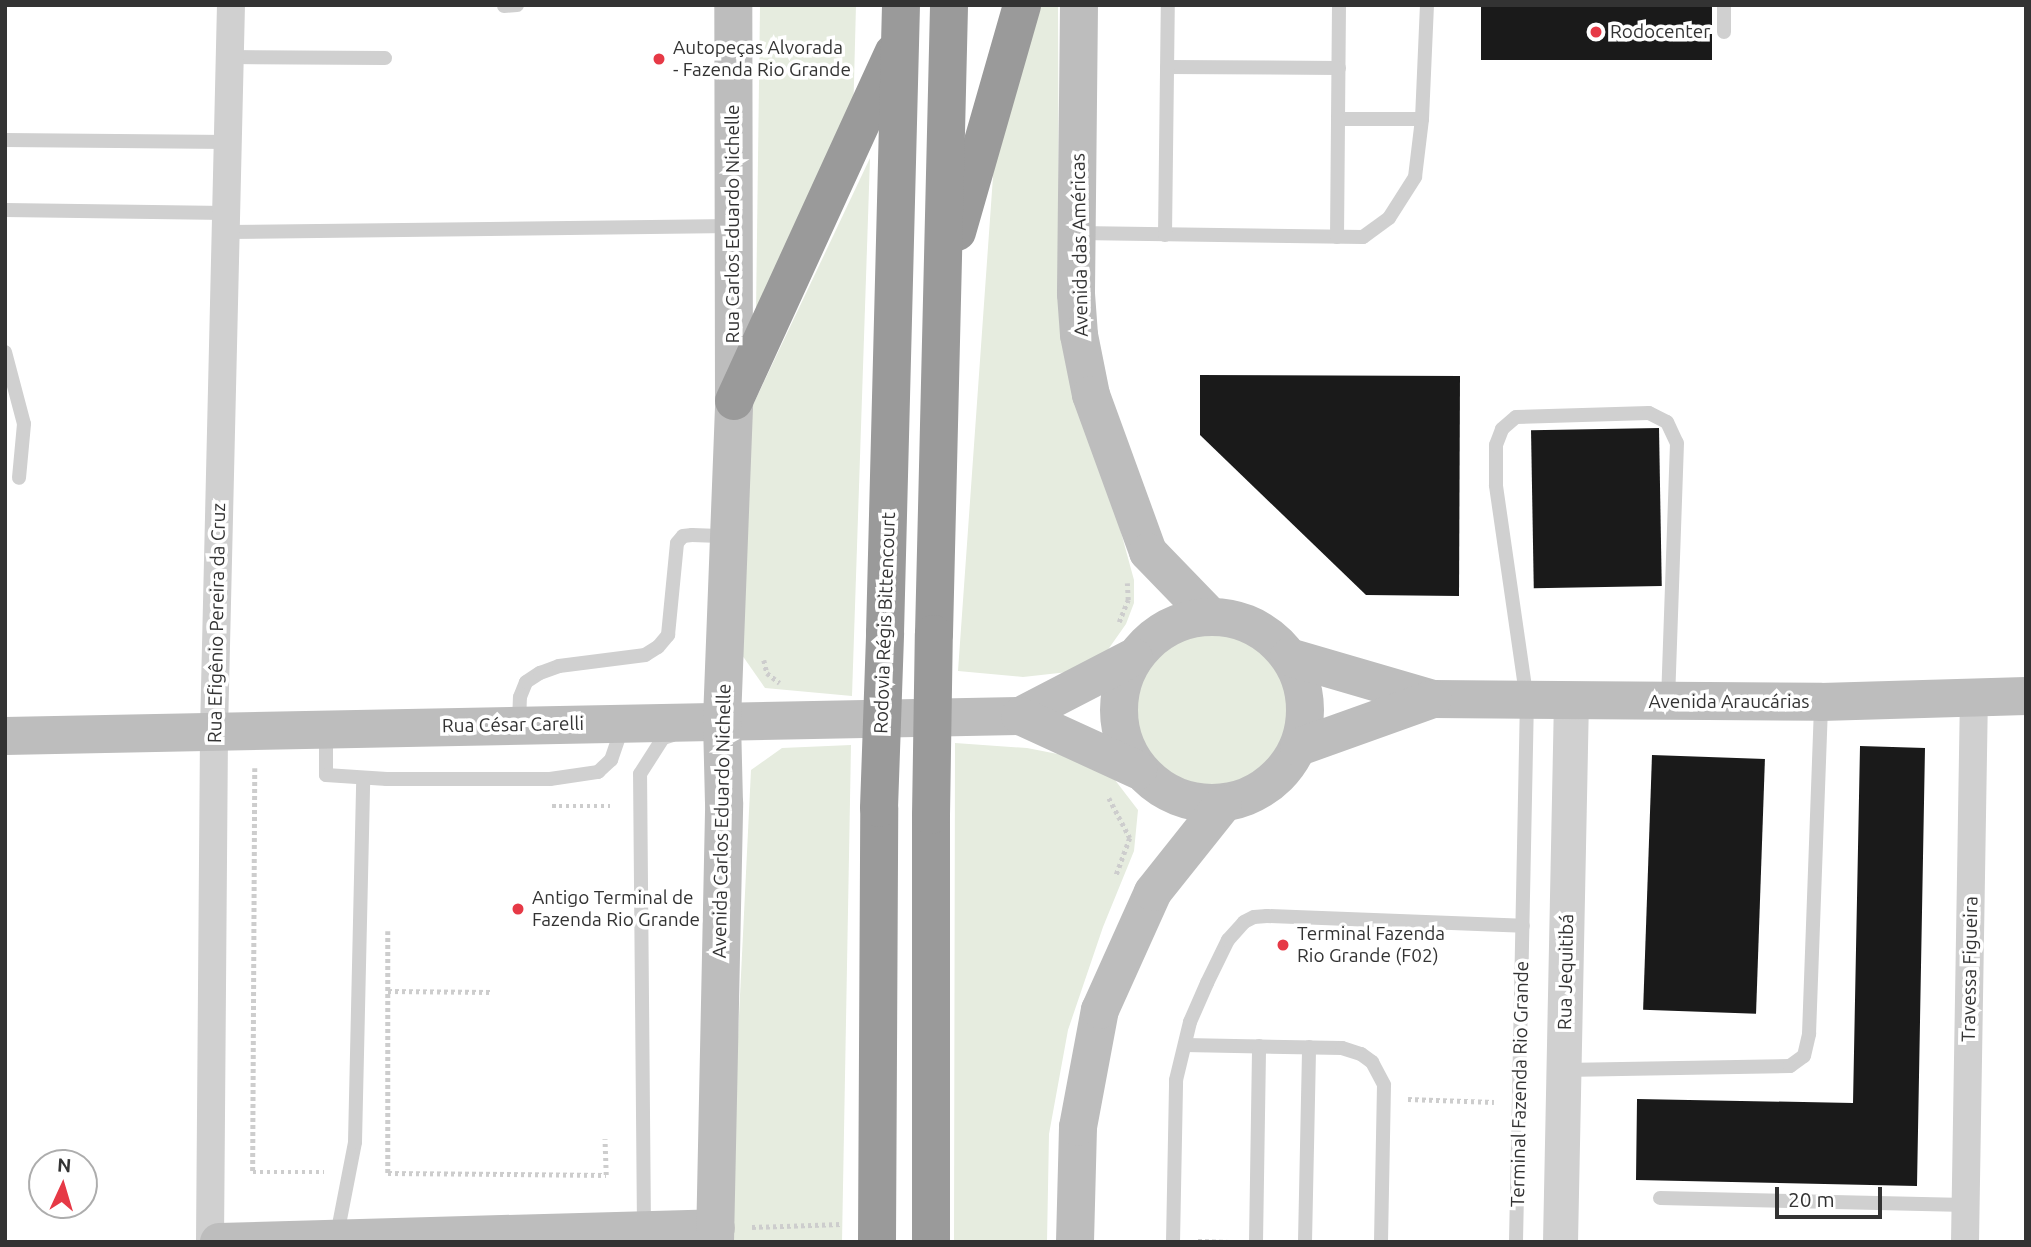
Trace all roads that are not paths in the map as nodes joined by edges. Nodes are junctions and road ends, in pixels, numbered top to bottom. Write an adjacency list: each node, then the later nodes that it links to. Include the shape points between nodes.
1 (231, 5): 14 (street, Rua Efigênio Pereira da Cruz)
2 (517, 5): 11 (lane)
3 (733, 5): 24 (main road, Rua Carlos Eduardo Nichelle)
4 (948, 5): 28 (highway)
5 (1022, 5): 28 (highway)
6 (1079, 5): 25 (main road, Avenida das Américas)
7 (1168, 5): 16 (lane)
8 (1339, 5): 17 (lane)
9 (1427, 5): 19 (lane)
10 (1724, 5): 13 (lane)
11 (504, 6)
12 (900, 22): 30 (highway); 62 (highway, Rodovia Régis Bittencourt, bridge, via 880,808)
13 (1724, 32)
14 (230, 57): 15 (lane); 21 (street, Rua Efigênio Pereira da Cruz)
15 (385, 58)
16 (1167, 67): 17 (lane); 26 (lane)
17 (1339, 68): 18 (lane)
18 (1338, 119): 19 (lane); 27 (lane)
19 (1422, 119): 27 (lane, via 1415,177 1389,218 1363,237)
20 (5, 140): 21 (lane)
21 (229, 142): 23 (street, Rua Efigênio Pereira da Cruz)
22 (5, 210): 23 (lane)
23 (226, 223): 24 (lane); 48 (street, Rua Efigênio Pereira da Cruz)
24 (733, 226): 30 (main road, Rua Carlos Eduardo Nichelle)
25 (1077, 233): 26 (lane); 33 (main road, Avenida das Américas, via 1079,335 1091,396 1148,552)
26 (1165, 235): 27 (lane)
27 (1337, 237)
28 (941, 284): 67 (highway, bridge, via 931,815)
29 (5, 352): 31 (lane, via 24,424)
30 (734, 401): 32 (main road, Avenida Carlos Eduardo Nichelle)
31 (19, 478)
32 (729, 536): 44 (main road, Avenida Carlos Eduardo Nichelle); 46 (lane, via 683,536 677,543 668,635 659,647 645,655 559,666 540,673 526,682 520,697)
33 (1210, 616): 34 (main road, via 1180,622); 35 (main road, via 1240,621 1268,635)
34 (1125, 644): 43 (main road, Rua César Carelli); 51 (main road, via 1117,714 1123,744)
35 (1289, 657): 38 (main road, Avenida Araucárias); 50 (main road, via 1303,685 1306,716)
36 (1974, 696): 37 (main road, Avenida Araucárias); 42 (main road, Avenida Araucárias); 60 (street, Travessa Figueira)
37 (2026, 696)
38 (1433, 699): 39 (main road, Avenida Araucárias); 50 (main road, Avenida Araucárias)
39 (1527, 701): 40 (main road, Avenida Araucárias); 41 (lane, Terminal Fazenda Rio Grande, via 1496,485 1496,445 1502,429 1516,417 1649,413 1667,422 1677,443); 54 (lane, Terminal Fazenda Rio Grande)
40 (1572, 701): 41 (main road, Avenida Araucárias); 58 (street, Rua Jequitibá)
41 (1668, 702): 42 (main road, Avenida Araucárias)
42 (1821, 702): 58 (lane, via 1809,1034 1804,1056 1790,1066)
43 (1020, 716): 44 (main road, Rua César Carelli); 51 (main road, Rua César Carelli)
44 (722, 720): 45 (main road, Rua César Carelli); 61 (lane, via 663,738 640,774); 63 (main road, Avenida Carlos Eduardo Nichelle)
45 (624, 724): 46 (main road, Rua César Carelli); 52 (lane, via 611,760 598,772 550,779)
46 (519, 725): 47 (main road, Rua César Carelli)
47 (326, 728): 48 (main road, Rua César Carelli); 52 (lane, via 326,775)
48 (214, 731): 49 (main road, Rua César Carelli); 65 (street, Rua Efigênio Pereira da Cruz)
49 (5, 736)
50 (1299, 747): 53 (main road, via 1281,774 1255,794)
51 (1138, 770): 53 (main road, via 1162,790 1191,802)
52 (363, 778): 64 (lane, via 355,1142)
53 (1223, 804): 68 (main road, via 1153,892 1100,1010 1078,1127)
54 (1523, 926): 55 (lane, via 1254,916 1219,954); 73 (lane, Terminal Fazenda Rio Grande)
55 (1185, 1045): 56 (lane); 69 (lane, via 1176,1080)
56 (1259, 1046): 57 (lane); 70 (lane)
57 (1308, 1047): 71 (lane); 72 (lane, via 1348,1049 1366,1057 1382,1079)
58 (1564, 1070): 74 (street, Rua Jequitibá)
59 (1660, 1198): 60 (lane)
60 (1966, 1205): 75 (street, Travessa Figueira)
61 (644, 1230): 63 (main road); 64 (main road)
62 (877, 1232)
63 (716, 1235)
64 (337, 1237): 66 (main road)
65 (210, 1242)
66 (219, 1242)
67 (931, 1242)
68 (1075, 1242)
69 (1173, 1242)
70 (1256, 1242)
71 (1304, 1242)
72 (1381, 1242)
73 (1516, 1242)
74 (1560, 1242)
75 (1965, 1242)

